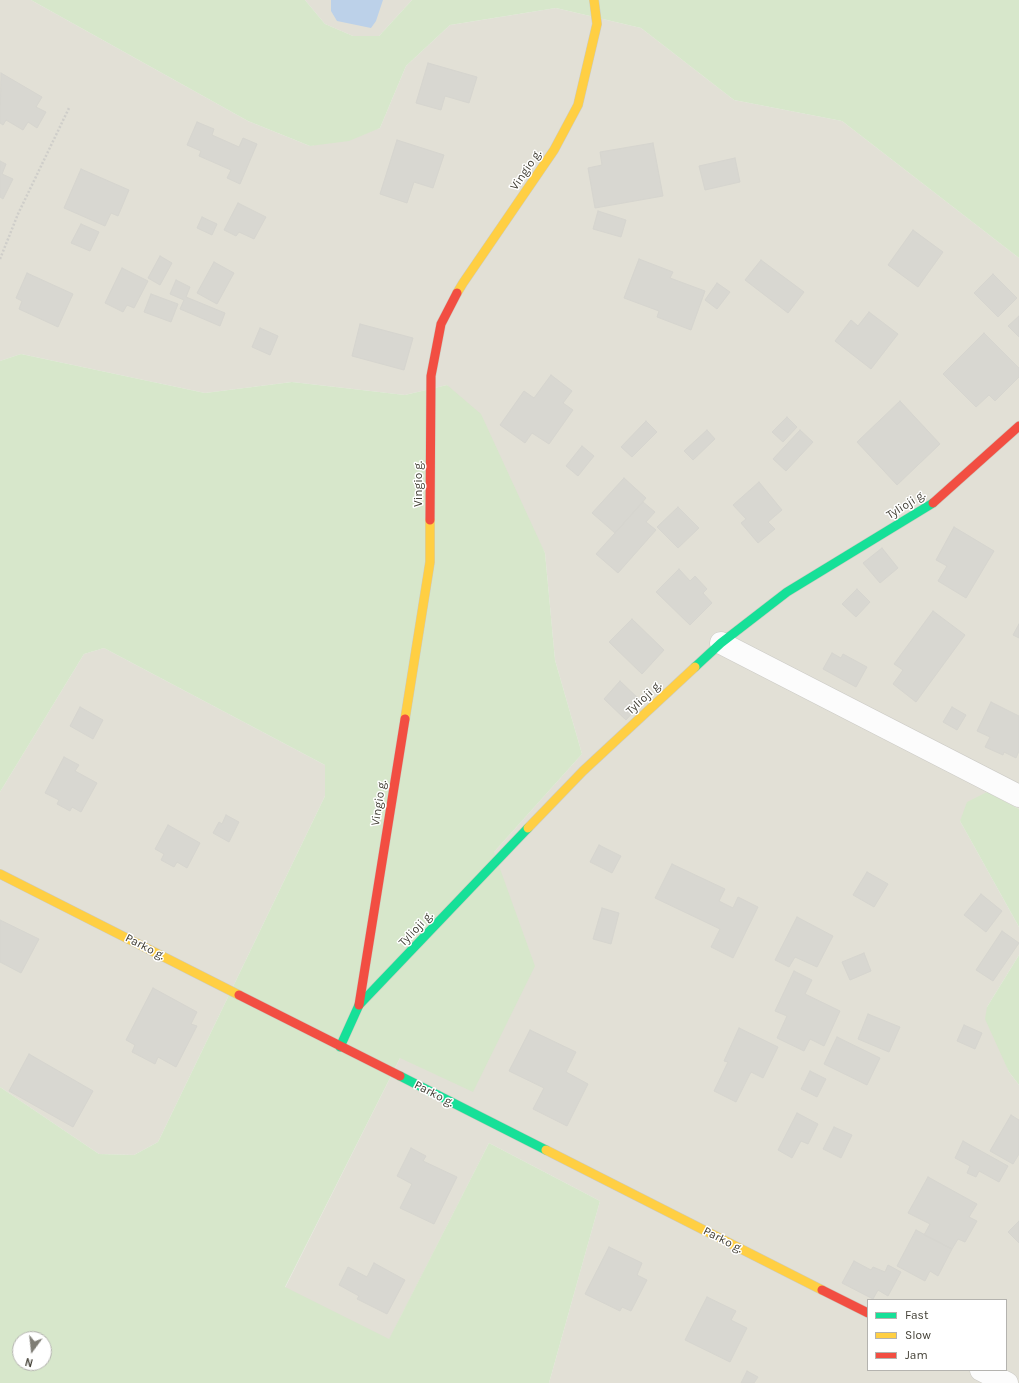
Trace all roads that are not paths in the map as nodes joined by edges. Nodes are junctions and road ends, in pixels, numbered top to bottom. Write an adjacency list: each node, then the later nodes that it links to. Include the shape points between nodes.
1 (594, 0): 6 (street, Vingio g., via 597,24 578,105 554,150 463,283 440,324 431,376 430,562)
2 (1019, 426): 3 (street, Tylioji g., via 932,504 787,592)
3 (721, 643): 4 (street); 6 (street, Tylioji g., via 583,771)
4 (1019, 796)
5 (0, 874): 7 (street, Parko g.)
6 (359, 1005): 7 (street, Tylioji g.)
7 (340, 1046): 8 (street, Parko g.)
8 (867, 1312)
9 (983, 1371): 10 (street)
10 (1007, 1383)

